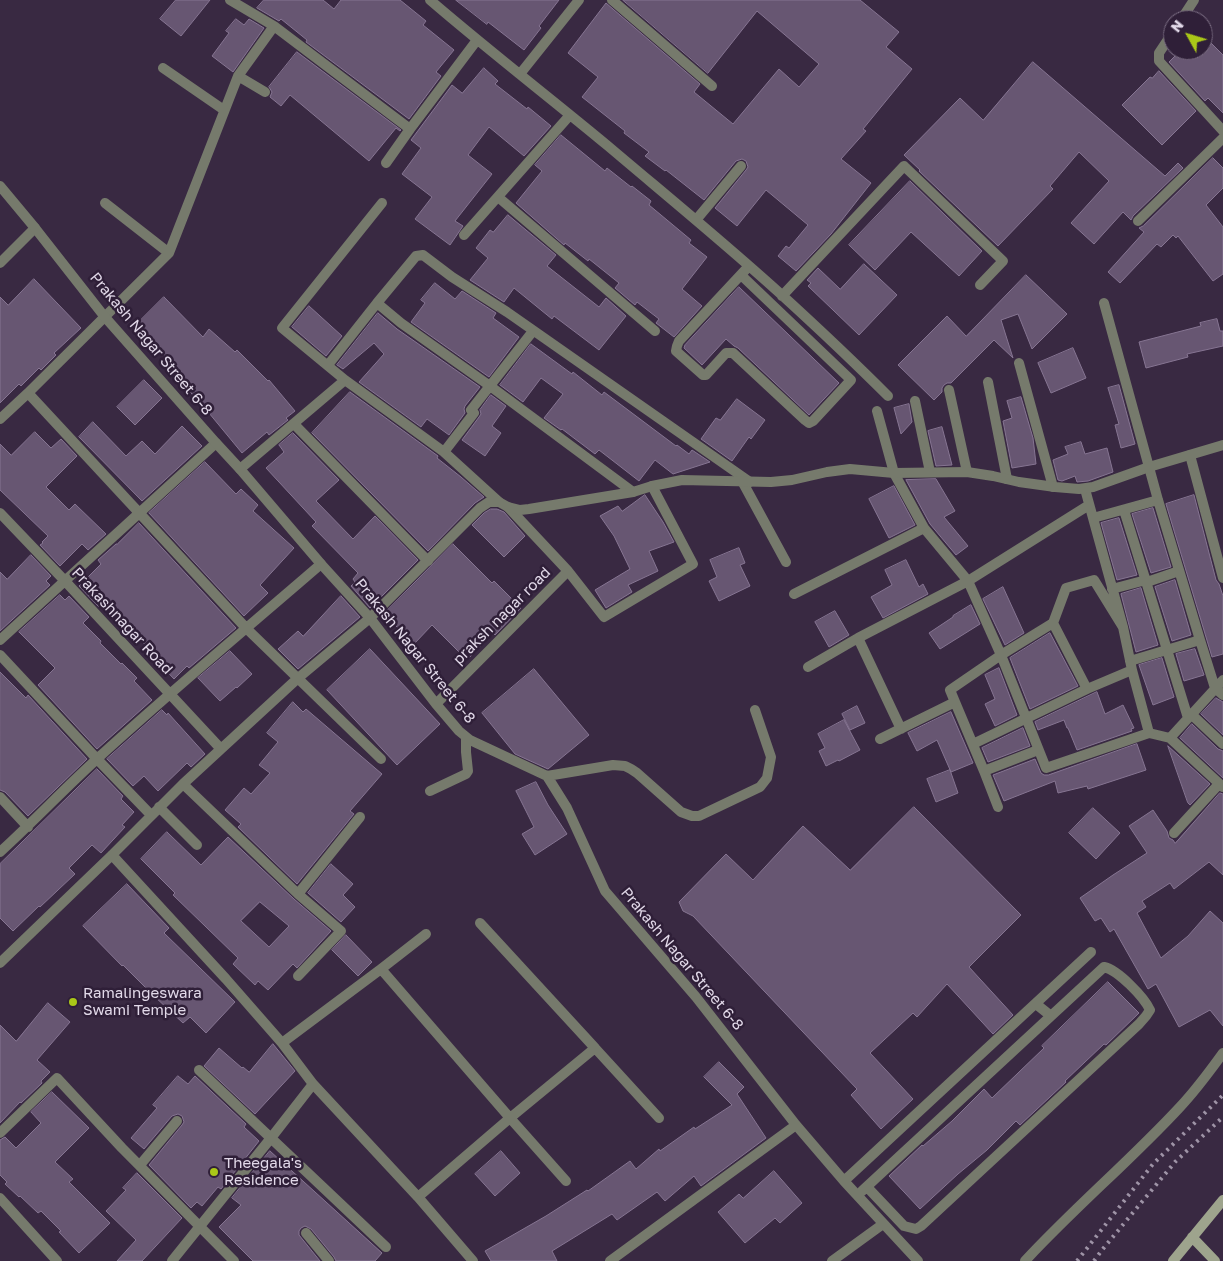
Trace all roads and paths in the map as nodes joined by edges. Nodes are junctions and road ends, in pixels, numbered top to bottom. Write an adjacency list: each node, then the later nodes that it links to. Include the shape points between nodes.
1 (230, 0): 5 (street)
2 (430, 0): 6 (street)
3 (579, 0): 9 (street)
4 (612, 0): 11 (street)
5 (274, 26): 10 (street); 15 (street)
6 (477, 40): 9 (street); 15 (street)
7 (1163, 46): 16 (street, via 1159,61)
8 (164, 68): 13 (street)
9 (520, 74): 14 (street)
10 (238, 76): 12 (street); 13 (street)
11 (712, 86)
12 (265, 92)
13 (224, 110): 28 (street)
14 (570, 115): 21 (street); 24 (street)
15 (410, 129): 18 (street)
16 (1223, 131)
17 (1223, 138): 25 (street)
18 (386, 163)
19 (742, 166): 24 (street)
20 (0, 186): 26 (street, Prakash Nagar Street 6-8)
21 (498, 197): 27 (street); 38 (street)
22 (105, 203): 28 (street)
23 (382, 203): 40 (street, via 282,328)
24 (696, 220): 30 (street)
25 (1138, 221)
26 (36, 228): 29 (street); 36 (street, Prakash Nagar Street 6-8)
27 (464, 235)
28 (168, 253): 36 (street)
29 (0, 263)
30 (749, 266): 31 (street); 33 (street)
31 (741, 275): 43 (street); 43 (street, via 679,342 676,351 703,375 726,353 734,353 810,423)
32 (980, 285): 33 (street, via 1003,261 904,166)
33 (782, 296): 41 (street)
34 (377, 303): 37 (street, via 416,256 423,255); 40 (street); 45 (street)
35 (1104, 303): 57 (street)
36 (104, 316): 47 (street); 53 (street, Prakash Nagar Street 6-8)
37 (533, 331): 45 (street); 63 (street)
38 (655, 331)
39 (1019, 363): 65 (street)
40 (328, 365): 42 (street)
41 (861, 369): 43 (street); 48 (street)
42 (345, 380): 52 (street); 55 (street)
43 (850, 380)
44 (988, 382): 62 (street)
45 (490, 386): 55 (street); 67 (street)
46 (949, 390): 60 (street)
47 (28, 393): 51 (street); 72 (street)
48 (888, 396)
49 (915, 401): 59 (street)
50 (877, 411): 61 (street)
51 (0, 419)
52 (294, 424): 58 (street); 76 (street)
53 (216, 443): 58 (street, Prakash Nagar Street 6-8); 72 (street)
54 (1223, 445): 56 (street)
55 (444, 452): 69 (street)
56 (1190, 455): 57 (street); 81 (street)
57 (1149, 466): 66 (street); 68 (street)
58 (240, 470): 78 (street, Prakash Nagar Street 6-8)
59 (930, 472): 60 (street); 61 (street)
60 (968, 472): 62 (street)
61 (894, 473): 63 (street, via 850,470 792,480); 75 (street)
62 (1007, 479): 65 (street)
63 (746, 482): 64 (street, via 682,480); 77 (street)
64 (652, 486): 67 (street); 79 (street, via 693,564 604,617)
65 (1053, 487): 66 (street)
66 (1085, 489): 70 (street)
67 (633, 492): 69 (street, via 520,510)
68 (1158, 500): 71 (street); 80 (street)
69 (503, 505): 76 (street, via 489,502 480,508); 79 (street)
70 (1089, 505): 74 (street); 84 (street)
71 (1124, 510): 74 (street); 82 (street)
72 (139, 512): 83 (street); 90 (street)
73 (0, 513): 83 (street, Prakashnagar Road)
74 (1093, 518): 85 (street)
75 (924, 528): 84 (street); 86 (street)
76 (428, 561): 87 (street)
77 (786, 562)
78 (321, 564): 87 (street, Prakash Nagar Street 6-8); 90 (street)
79 (568, 571): 104 (street, praksh nagar road)
80 (1179, 571): 82 (street); 93 (street)
81 (1223, 578)
82 (1146, 580): 85 (street); 94 (street)
83 (65, 581): 92 (street); 102 (street, Prakashnagar Road)
84 (968, 581): 91 (street); 96 (street)
85 (1112, 590): 89 (street)
86 (794, 594)
87 (370, 618): 99 (street); 104 (street, Prakash Nagar Street 6-8)
88 (1053, 623): 89 (street, via 1066,588 1094,580); 96 (street); 101 (street)
89 (1123, 627): 97 (street)
90 (246, 628): 99 (street); 102 (street)
91 (858, 638): 98 (street); 108 (street)
92 (0, 640)
93 (1200, 640): 94 (street); 100 (street)
94 (1168, 649): 97 (street); 106 (street)
95 (0, 655): 117 (street)
96 (1001, 655): 103 (street, via 950,690); 107 (street)
97 (1131, 666): 101 (street); 109 (street)
98 (808, 667)
99 (297, 679): 115 (street); 118 (street)
100 (1220, 688): 106 (street)
101 (1087, 689): 107 (street)
102 (170, 694): 115 (street, Prakashnagar Road); 117 (street)
103 (955, 702): 108 (street); 113 (street)
104 (436, 704): 110 (street, Prakash Nagar Street 6-8)
105 (755, 710): 120 (street, via 771,757 767,778 760,787 699,816 681,812 625,766 613,765)
106 (1189, 716): 111 (street); 114 (street)
107 (1026, 717): 113 (street); 116 (street)
108 (901, 728): 112 (street)
109 (1149, 733): 111 (street); 116 (street, via 1046,768)
110 (466, 737): 120 (street, Prakash Nagar Street 6-8); 123 (street, via 466,774)
111 (1170, 738): 122 (street)
112 (880, 739)
113 (973, 744): 119 (street)
114 (1223, 744)
115 (221, 750): 121 (street)
116 (1038, 750): 119 (street)
117 (97, 759): 127 (street); 129 (street)
118 (381, 759)
119 (984, 771): 126 (street)
120 (547, 776): 153 (street, Prakash Nagar Street 6-8, via 567,808 604,891 696,997)
121 (183, 784): 125 (street); 134 (street)
122 (1222, 786): 130 (street)
123 (430, 791)
124 (0, 797): 129 (street)
125 (160, 807): 127 (street); 131 (street)
126 (998, 807)
127 (152, 815): 133 (street)
128 (360, 817): 134 (street)
129 (28, 827): 132 (street)
130 (1174, 833)
131 (197, 845)
132 (0, 852)
133 (112, 854): 139 (street); 145 (street)
134 (298, 894): 142 (street, via 341,931)
135 (480, 923): 146 (street)
136 (426, 934): 141 (street)
137 (0, 946): 139 (street)
138 (1091, 952): 143 (street)
139 (8, 955): 140 (street)
140 (0, 963)
141 (381, 969): 145 (street); 150 (street)
142 (298, 976)
143 (1036, 1004): 144 (street); 158 (street)
144 (1051, 1016): 159 (street); 159 (street, via 1104,967 1131,986 1150,1010 1139,1024 921,1226 916,1229 904,1226)
145 (282, 1043): 149 (street)
146 (595, 1048): 150 (street); 151 (street)
147 (1223, 1053): 177 (street, via 1182,1106)
148 (199, 1070): 155 (street)
149 (313, 1084): 155 (street); 161 (street)
150 (510, 1118): 157 (street); 161 (street)
151 (659, 1118)
152 (177, 1121): 156 (street)
153 (796, 1125): 158 (street, Prakash Nagar Street 6-8); 174 (street)
154 (0, 1133): 156 (street, via 57,1078)
155 (271, 1138): 165 (street); 168 (street)
156 (140, 1165): 165 (street)
157 (566, 1181)
158 (844, 1181): 160 (street, Prakash Nagar Street 6-8)
159 (866, 1187): 160 (street)
160 (857, 1196): 164 (street, Prakash Nagar Street 6-8)
161 (418, 1197): 173 (street)
162 (0, 1198): 169 (street)
163 (1223, 1200): 167 (main road)
164 (883, 1224): 175 (street); 176 (street, Prakash Nagar Street 6-8)
165 (200, 1226): 170 (street); 171 (street)
166 (306, 1233): 172 (street)
167 (1192, 1237): 178 (main road); 179 (main road)
168 (386, 1247)
169 (57, 1261)
170 (172, 1261)
171 (234, 1261)
172 (329, 1261)
173 (473, 1261)
174 (610, 1261)
175 (832, 1261)
176 (918, 1261)
177 (1025, 1261)
178 (1173, 1261)
179 (1215, 1261)

